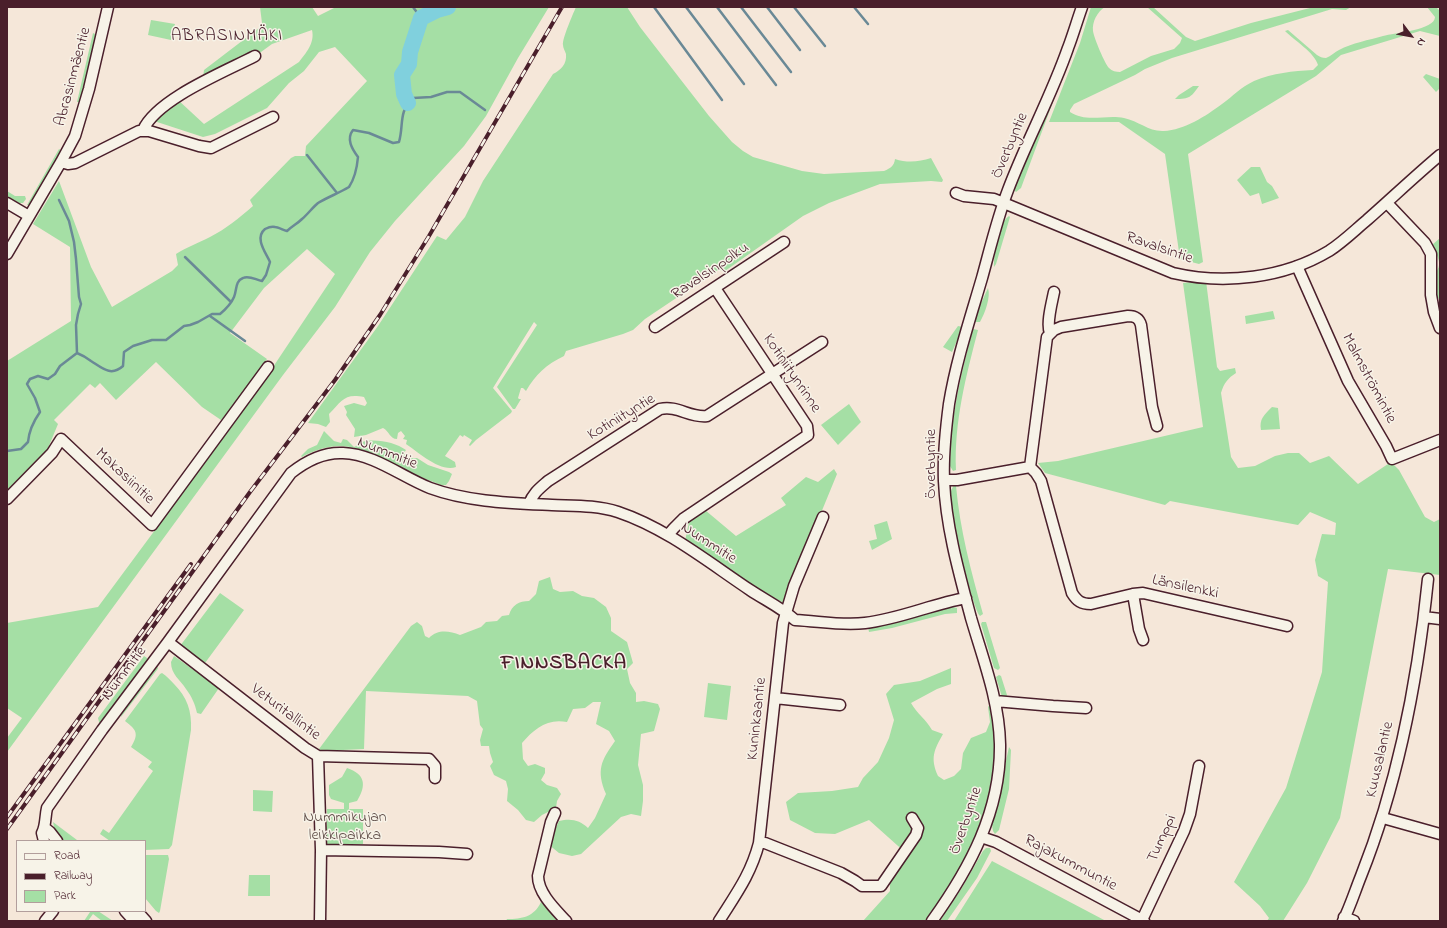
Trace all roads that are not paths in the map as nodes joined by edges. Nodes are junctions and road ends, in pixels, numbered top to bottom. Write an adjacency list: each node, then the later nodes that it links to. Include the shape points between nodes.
1 (108, 7): 7 (street, Abrasinmäentie, via 82,114 75,136)
2 (1082, 7): 10 (street, Överbyntie, via 1068,49)
3 (255, 56): 5 (street, via 177,96 147,122)
4 (273, 117): 5 (street, via 211,148)
5 (143, 130): 7 (street, via 75,163)
6 (1440, 155): 11 (street, Ravalsintie)
7 (61, 162): 12 (street, Abrasinmäentie)
8 (956, 192): 10 (street, Ravalsintie, via 964,196 994,199)
9 (7, 203): 12 (street)
10 (1003, 203): 15 (street, Ravalsintie, via 1157,267 1190,277 1227,279 1273,273); 27 (street, Överbyntie, via 954,376 946,429)
11 (1387, 203): 15 (street, Ravalsintie, via 1330,250); 19 (street, via 1425,243 1431,254 1431,295)
12 (29, 216): 14 (street, Abrasinmäentie)
13 (784, 242): 16 (street, Ravalsinpolku)
14 (7, 254)
15 (1297, 266): 25 (street, Malmströmintie, via 1348,381 1392,459)
16 (715, 288): 18 (street, Ravalsinpolku); 23 (street, Kotiniitynrinne)
17 (1054, 292): 20 (street, via 1049,322)
18 (656, 327)
19 (1440, 328)
20 (1050, 333): 24 (street, via 1061,327 1128,316 1137,317 1142,325 1152,407); 26 (street, via 1047,337)
21 (822, 342): 23 (street, Kotiniityntie)
22 (268, 367): 28 (street, Makasiinitie, via 152,524 61,439 52,453)
23 (772, 374): 29 (street, Kotiniityntie, via 707,416 695,416 674,408 660,409 548,481 537,490); 31 (street, Kotiniitynrinne, via 807,426 808,435 683,519)
24 (1158, 426)
25 (1440, 440)
26 (1030, 467): 27 (street); 33 (street, Länsilenkki, via 1041,481 1076,600 1091,604)
27 (944, 480): 34 (street, Överbyntie, via 952,540)
28 (7, 499)
29 (529, 504): 31 (street, Nummitie, via 604,508); 40 (street, Nummitie, via 460,496 430,488 356,454 327,454 313,458 286,478)
30 (823, 517): 35 (street, Kuninkaantie)
31 (668, 535): 35 (street, Nummitie)
32 (1428, 579): 36 (street, Kuusalantie)
33 (1133, 594): 38 (street, Länsilenkki, via 1150,595); 39 (street)
34 (966, 598): 35 (street, Nummitie, via 864,623 828,623 797,612); 42 (street, Överbyntie)
35 (786, 612): 41 (street, Kuninkaantie)
36 (1424, 617): 37 (street); 50 (street, Kuusalantie, via 1404,728)
37 (1440, 620)
38 (1287, 626)
39 (1142, 640)
40 (168, 642): 45 (street, Veturitallintie); 51 (street, Nummitie, via 51,800 45,814)
41 (775, 698): 43 (street); 56 (street, Kuninkaantie)
42 (995, 701): 44 (street); 53 (street, Överbyntie, via 1000,744 999,760 993,801)
43 (840, 706)
44 (1086, 708)
45 (318, 756): 47 (street, Veturitallintie, via 429,759 435,766); 57 (street)
46 (1199, 766): 62 (street, Tumppi, via 1190,814 1184,831)
47 (435, 778)
48 (555, 813): 68 (street, via 538,883 548,900)
49 (912, 818): 56 (street, via 918,828 916,835 881,886 862,886 841,873 765,843)
50 (1382, 818): 52 (street); 63 (street, Kuusalantie)
51 (45, 828): 54 (street, Nummitie, via 42,833); 55 (street)
52 (1440, 834)
53 (981, 837): 62 (street, Rajakummuntie, via 996,842); 70 (street, Överbyntie, via 964,873)
54 (44, 840)
55 (56, 840)
56 (759, 843): 69 (street, Kuninkaantie, via 749,873)
57 (320, 850): 58 (street); 67 (street)
58 (467, 854)
59 (52, 912): 64 (street)
60 (126, 912): 65 (street)
61 (139, 912): 66 (street)
62 (1143, 920)
63 (1347, 920)
64 (45, 921)
65 (134, 921)
66 (146, 921)
67 (320, 921)
68 (566, 921)
69 (719, 921)
70 (932, 921)

